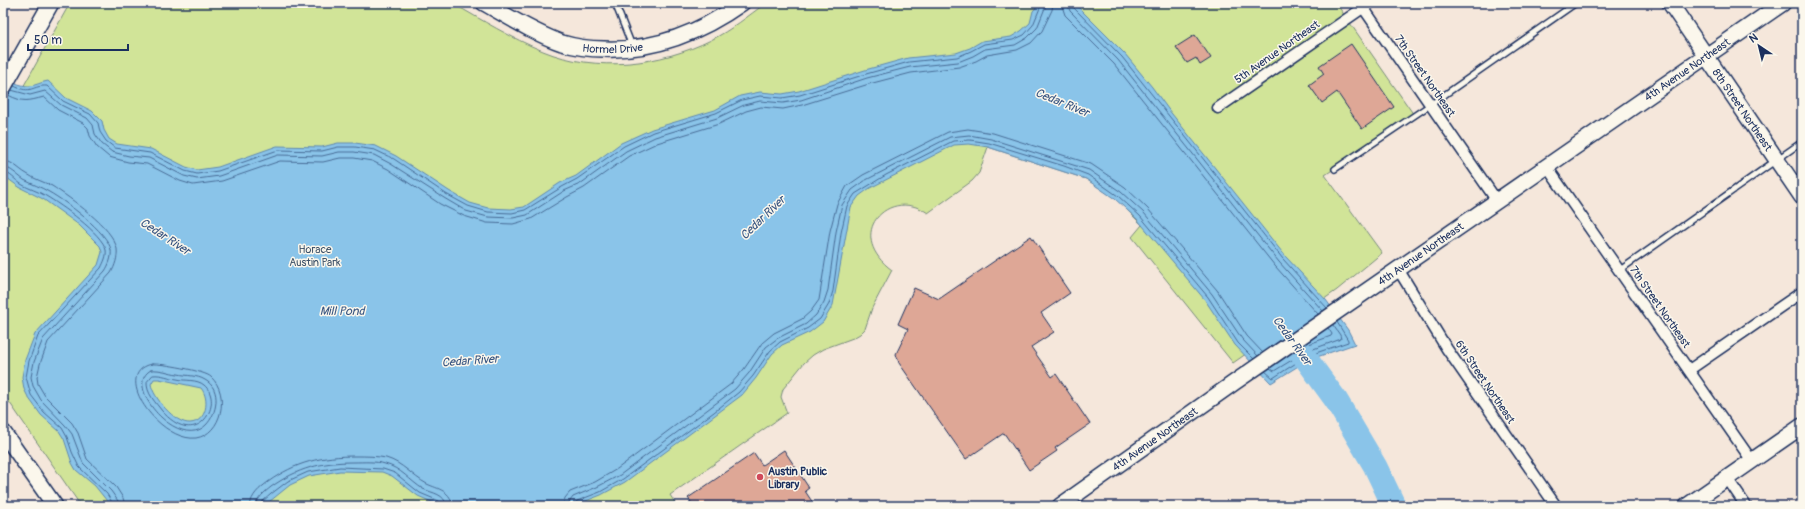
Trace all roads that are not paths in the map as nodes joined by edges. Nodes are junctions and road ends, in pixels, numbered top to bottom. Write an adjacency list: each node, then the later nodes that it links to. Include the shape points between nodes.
1 (51, 3): 11 (street)
2 (484, 3): 9 (street, Hormel Drive, via 540,34 564,43 592,49)
3 (615, 3): 9 (lane)
4 (742, 3): 9 (street, Hormel Drive, via 722,17 671,41)
5 (1576, 3): 12 (lane)
6 (1670, 3): 10 (street, 8th Street Northeast)
7 (1783, 3): 10 (street, 4th Avenue Northeast)
8 (1364, 5): 12 (street, 7th Street Northeast); 13 (street, 5th Avenue Northeast)
9 (633, 48)
10 (1706, 56): 15 (street, 8th Street Northeast); 16 (street, 4th Avenue Northeast)
11 (3, 88)
12 (1430, 105): 17 (lane); 19 (street, 7th Street Northeast)
13 (1218, 108)
14 (1802, 142): 15 (lane)
15 (1777, 160): 18 (street, 8th Street Northeast); 21 (lane)
16 (1547, 167): 19 (street, 4th Avenue Northeast); 21 (street, 7th Street Northeast)
17 (1335, 169)
18 (1802, 197)
19 (1497, 202): 20 (street, 4th Avenue Northeast)
20 (1398, 269): 29 (street, 4th Avenue Northeast); 30 (street, 6th Street Northeast, via 1447,349)
21 (1620, 270): 23 (street, 7th Street Northeast)
22 (1802, 292): 23 (street)
23 (1689, 370): 26 (street, 7th Street Northeast)
24 (1802, 426): 26 (street)
25 (3, 432): 28 (street)
26 (1752, 461): 27 (street)
27 (1727, 478): 31 (street); 32 (street)
28 (55, 506)
29 (1060, 506)
30 (1556, 506)
31 (1687, 506)
32 (1746, 506)

